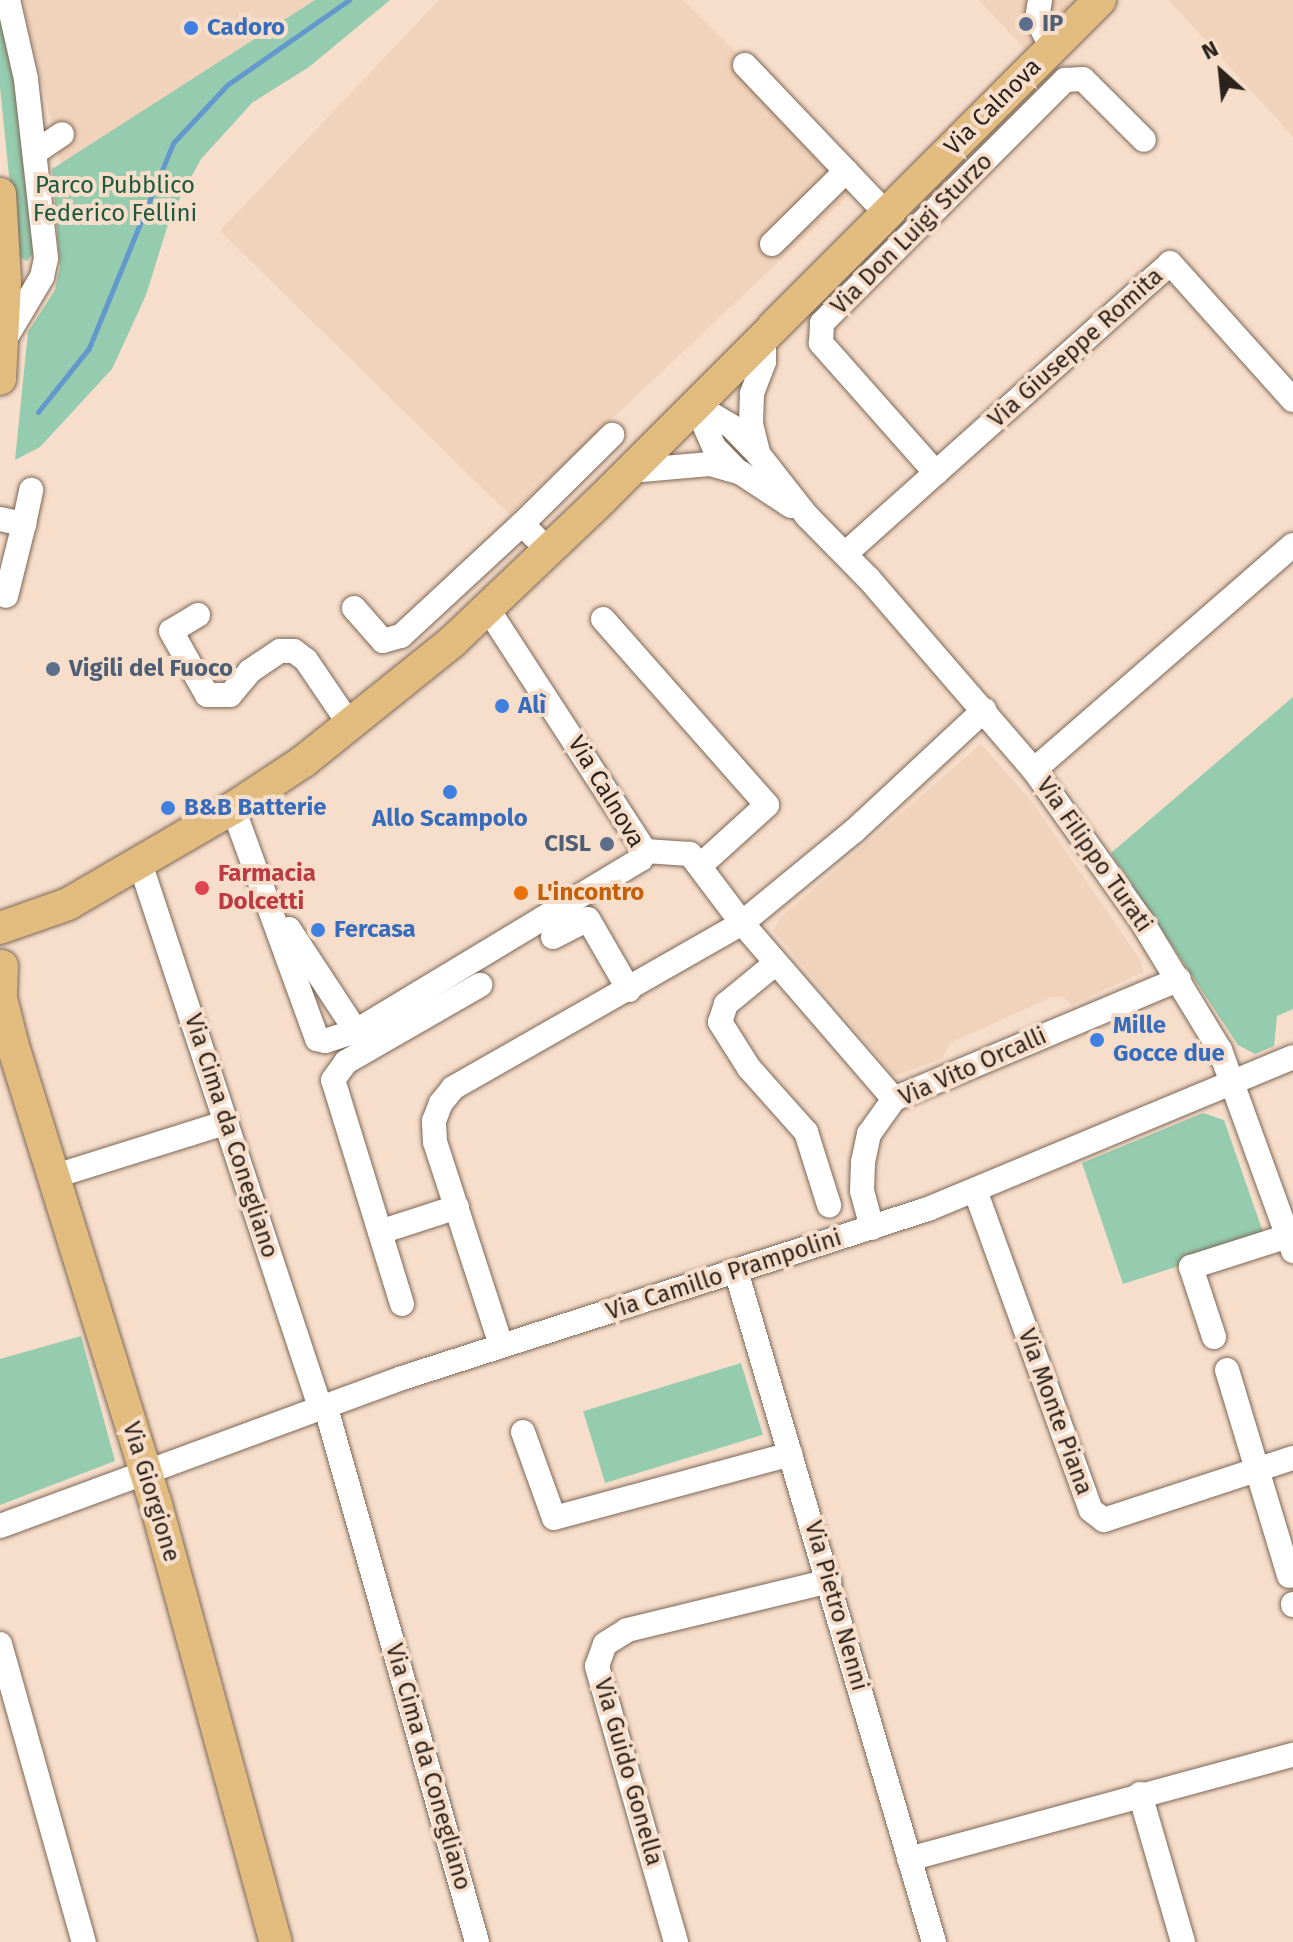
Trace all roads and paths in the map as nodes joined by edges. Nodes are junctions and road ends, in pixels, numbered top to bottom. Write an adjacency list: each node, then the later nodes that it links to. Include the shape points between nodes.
1 (8, 0): 8 (street)
2 (1040, 0): 4 (street, via 1037,19)
3 (1100, 0): 4 (main road, Via Calnova)
4 (1052, 48): 11 (main road, Via Calnova)
5 (745, 65): 9 (street)
6 (62, 134): 8 (street)
7 (1144, 140): 24 (street, Via Don Luigi Sturzo, via 1083,79 1065,80 822,323 821,343)
8 (38, 162): 12 (street)
9 (846, 171): 11 (street); 13 (street)
10 (0, 194): 14 (main road)
11 (887, 214): 15 (main road, Via Calnova)
12 (43, 237): 14 (street, via 38,259); 16 (street, via 42,277)
13 (772, 244)
14 (5, 281): 16 (main road)
15 (764, 336): 19 (main road, Via Calnova); 21 (street, Via Filippo Turati, via 764,362 752,394 751,424)
16 (3, 341): 17 (main road)
17 (0, 379)
18 (1293, 400): 24 (street, Via Giuseppe Romita, via 1170,263)
19 (695, 404): 21 (street, Via Filippo Turati, via 731,426); 22 (main road, Via Calnova); 23 (street, Via Filippo Turati, via 714,447)
20 (612, 435): 28 (street)
21 (759, 455): 26 (street, Via Filippo Turati)
22 (630, 471): 23 (street, Via Filippo Turati, via 710,464); 30 (main road, Via Calnova)
23 (741, 473): 26 (street, Via Filippo Turati)
24 (936, 473): 31 (street, Via Giuseppe Romita)
25 (31, 490): 27 (street)
26 (807, 516): 31 (street, Via Filippo Turati)
27 (12, 522): 33 (street)
28 (522, 524): 30 (street); 34 (street, via 401,636 383,641)
29 (1286, 550): 32 (street); 40 (street)
30 (549, 551): 35 (main road, Via Calnova)
31 (845, 554): 38 (street, Via Filippo Turati)
32 (1293, 577)
33 (6, 596)
34 (354, 608)
35 (488, 609): 39 (main road, Via Calnova); 42 (street, Via Calnova)
36 (198, 615): 39 (street, via 171,631 207,695 230,695 280,651 294,651 306,660)
37 (603, 619): 43 (street, via 767,805)
38 (984, 710): 40 (street, Via Filippo Turati); 46 (street, via 854,831)
39 (350, 725): 41 (main road, Via Calnova)
40 (1034, 770): 50 (street, Via Filippo Turati)
41 (233, 808): 44 (main road, Via Calnova); 45 (street, Via Calnova)
42 (645, 851): 43 (street); 53 (street, Via Calnova, via 641,859)
43 (695, 860): 46 (street)
44 (140, 863): 48 (main road, Via Calnova, via 68,904); 58 (street, Via Cima da Conegliano)
45 (270, 901): 53 (street, Via Calnova); 53 (street, Via Calnova, via 317,1039)
46 (742, 923): 49 (street); 52 (street)
47 (553, 937): 52 (street, via 588,919)
48 (1, 953): 54 (main road, Via Giorgione)
49 (776, 963): 57 (street); 61 (street, via 726,1004 720,1022 741,1058 806,1132)
50 (1179, 979): 56 (street, Via Filippo Turati); 57 (street, Via Vito Orcalli)
51 (480, 985): 64 (street, via 346,1062 333,1080)
52 (629, 990): 62 (street, via 453,1088 441,1103 434,1121 435,1142)
53 (356, 1031)
54 (6, 1033): 59 (main road, Via Giorgione)
55 (1293, 1057): 56 (street, Via Camillo Prampolini)
56 (1235, 1085): 60 (street, Via Camillo Prampolini); 65 (street, Via Filippo Turati)
57 (894, 1099): 63 (street, Via Vito Orcalli, via 869,1134 863,1162 862,1191)
58 (227, 1122): 59 (street); 71 (street, Via Cima da Conegliano)
59 (52, 1177): 76 (main road, Via Giorgione)
60 (975, 1190): 63 (street, Via Camillo Prampolini); 75 (street, Via Monte Piana, via 1091,1510 1104,1520)
61 (829, 1205)
62 (457, 1207): 64 (street); 69 (street)
63 (872, 1228): 66 (street, Via Camillo Prampolini)
64 (380, 1232): 67 (street)
65 (1290, 1243): 68 (street, via 1191,1267)
66 (736, 1271): 69 (street, Via Camillo Prampolini); 73 (street, Via Pietro Nenni)
67 (402, 1304)
68 (1214, 1337)
69 (501, 1345): 71 (street, Via Camillo Prampolini)
70 (1227, 1370): 75 (street)
71 (323, 1409): 76 (street, Via Camillo Prampolini); 86 (street, Via Cima da Conegliano)
72 (523, 1432): 73 (street, via 554,1518)
73 (791, 1454): 79 (street, Via Pietro Nenni)
74 (1293, 1458): 75 (street, Via Monte Piana)
75 (1259, 1469): 78 (street)
76 (147, 1474): 77 (street, Via Camillo Prampolini); 85 (main road, Via Giorgione)
77 (0, 1526)
78 (1289, 1576)
79 (829, 1581): 83 (street, Via Pietro Nenni); 87 (street, Via Guido Gonella, via 627,1630 605,1644 597,1666)
80 (0, 1644): 84 (street)
81 (1293, 1755): 82 (street)
82 (1140, 1794): 83 (street); 89 (street)
83 (909, 1859): 88 (street, Via Pietro Nenni)
84 (84, 1942)
85 (276, 1942)
86 (477, 1942)
87 (676, 1942)
88 (934, 1942)
89 (1183, 1942)

